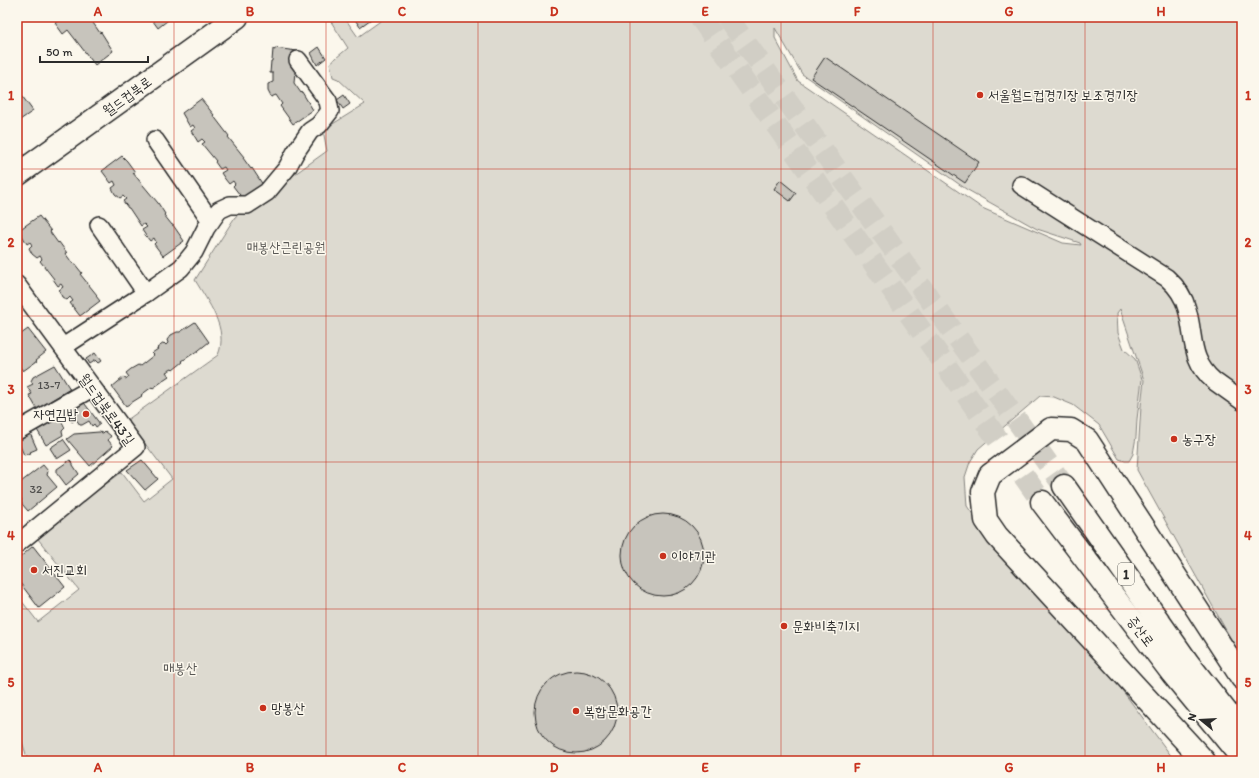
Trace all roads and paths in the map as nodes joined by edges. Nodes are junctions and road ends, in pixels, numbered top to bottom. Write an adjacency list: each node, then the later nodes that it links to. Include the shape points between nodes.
1 (237, 17): 4 (main road, 월드컵북로)
2 (298, 60): 6 (lane, via 328,101 330,111 319,125 310,131 287,168 267,192 248,205 230,205 219,210)
3 (155, 140): 6 (lane)
4 (17, 175)
5 (1021, 185): 12 (lane, via 1167,278 1186,305 1194,350 1201,365 1214,381)
6 (211, 221): 9 (lane, via 194,252 181,268)
7 (99, 225): 9 (lane)
8 (17, 285): 10 (lane, 월드컵북로43길)
9 (146, 293): 10 (lane)
10 (63, 348): 11 (lane, 월드컵북로43길)
11 (92, 388): 13 (lane); 16 (lane, 월드컵북로43길, via 136,447)
12 (1242, 401)
13 (17, 431)
14 (1064, 486): 17 (main road, 증산로 / 1)
15 (1042, 502): 17 (main road, 증산로 / 1)
16 (17, 544)
17 (1180, 668): 19 (main road, 1, via 1217,678); 20 (main road, 증산로); 21 (main road, 증산로); 23 (main road, 1, via 1178,702)
18 (1242, 678): 22 (main road, via 1087,440 1070,430 1051,429 990,475 983,492 986,520 997,536)
19 (1242, 711)
20 (1242, 732)
21 (1242, 758)
22 (1204, 761)
23 (1227, 761)

